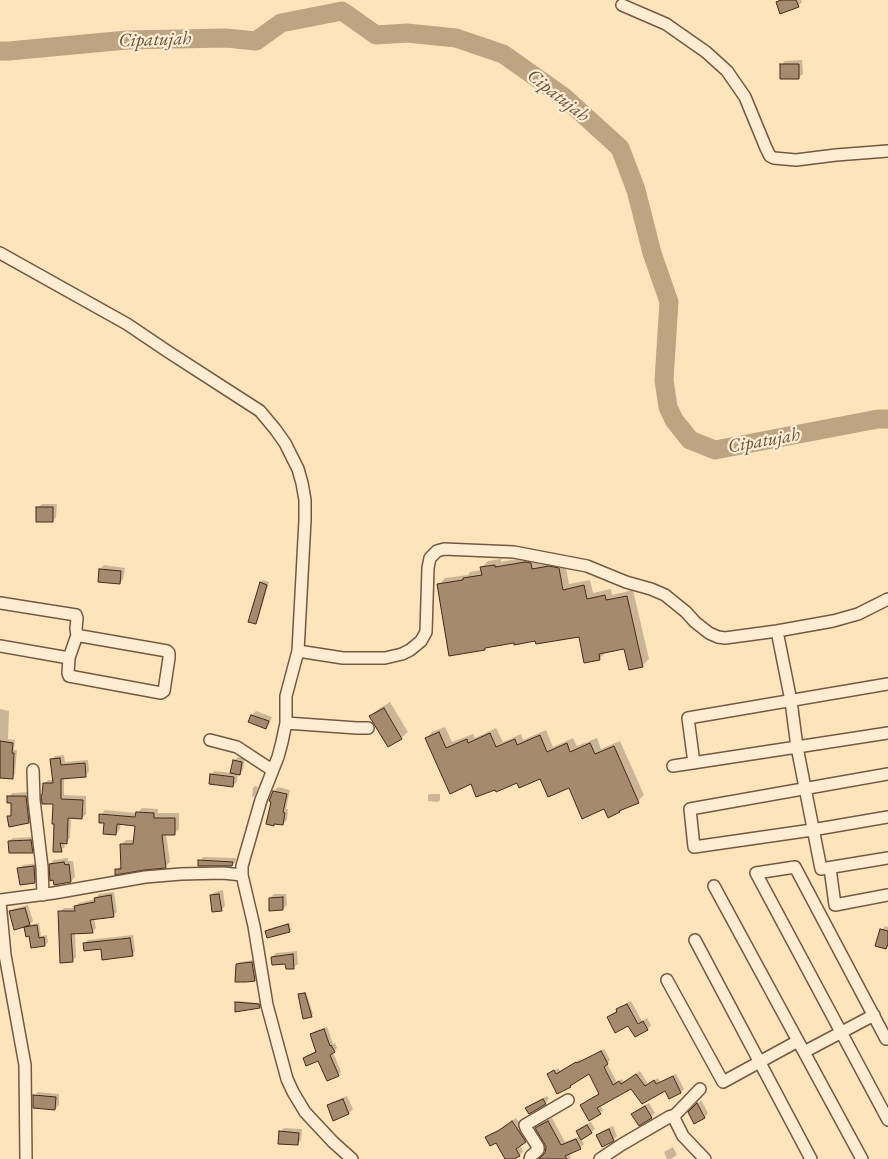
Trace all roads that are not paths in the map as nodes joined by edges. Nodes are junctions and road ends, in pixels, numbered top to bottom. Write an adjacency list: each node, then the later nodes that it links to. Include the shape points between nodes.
1 (622, 6): 2 (street, via 666,24 727,71 745,97 770,156 796,160)
2 (888, 151)
3 (0, 253): 9 (street, via 127,324 260,411 275,429 298,469 304,500 306,520)
4 (888, 599): 6 (street, via 858,614)
5 (0, 603): 7 (street, via 76,615)
6 (777, 631): 9 (street, via 725,638 709,633 665,595 587,566 514,552 444,549 430,558 426,632 410,650 385,658 343,658); 12 (street)
7 (77, 635): 10 (street); 10 (street, via 167,651 169,658 164,691 69,676)
8 (0, 646): 10 (street)
9 (298, 651): 13 (street, via 286,696)
10 (70, 658)
11 (888, 684): 12 (street)
12 (791, 701): 17 (street); 18 (street, via 688,718)
13 (286, 723): 14 (street); 21 (street)
14 (368, 728)
15 (888, 733): 17 (street)
16 (210, 740): 21 (street, via 237,747)
17 (797, 746): 18 (street); 23 (street)
18 (694, 764): 19 (street)
19 (673, 766)
20 (33, 770): 30 (street)
21 (272, 770): 28 (street)
22 (888, 774): 23 (street)
23 (804, 788): 25 (street); 25 (street, via 690,809 694,847)
24 (888, 817): 25 (street)
25 (812, 830): 27 (street, via 821,869)
26 (888, 858): 27 (street)
27 (830, 868): 31 (street, via 835,905)
28 (242, 875): 30 (street, via 145,877); 46 (street, via 266,1004 287,1079 305,1112)
29 (714, 886): 38 (street)
30 (42, 895): 32 (street)
31 (888, 895)
32 (0, 901): 45 (street, via 5,955 25,1065)
33 (695, 940): 40 (street)
34 (667, 980): 40 (street, via 723,1082)
35 (874, 1016): 36 (street); 36 (street, via 795,867 756,873); 37 (street)
36 (841, 1033): 39 (street); 44 (street)
37 (886, 1039)
38 (798, 1041): 39 (street); 40 (street)
39 (804, 1052): 51 (street)
40 (759, 1062): 50 (street)
41 (700, 1089): 43 (street)
42 (568, 1100): 47 (street, via 525,1125 538,1147)
43 (675, 1114): 48 (street); 49 (street, via 683,1136)
44 (888, 1120)
45 (26, 1159)
46 (352, 1159)
47 (530, 1159)
48 (600, 1159)
49 (705, 1159)
50 (811, 1159)
51 (862, 1159)

